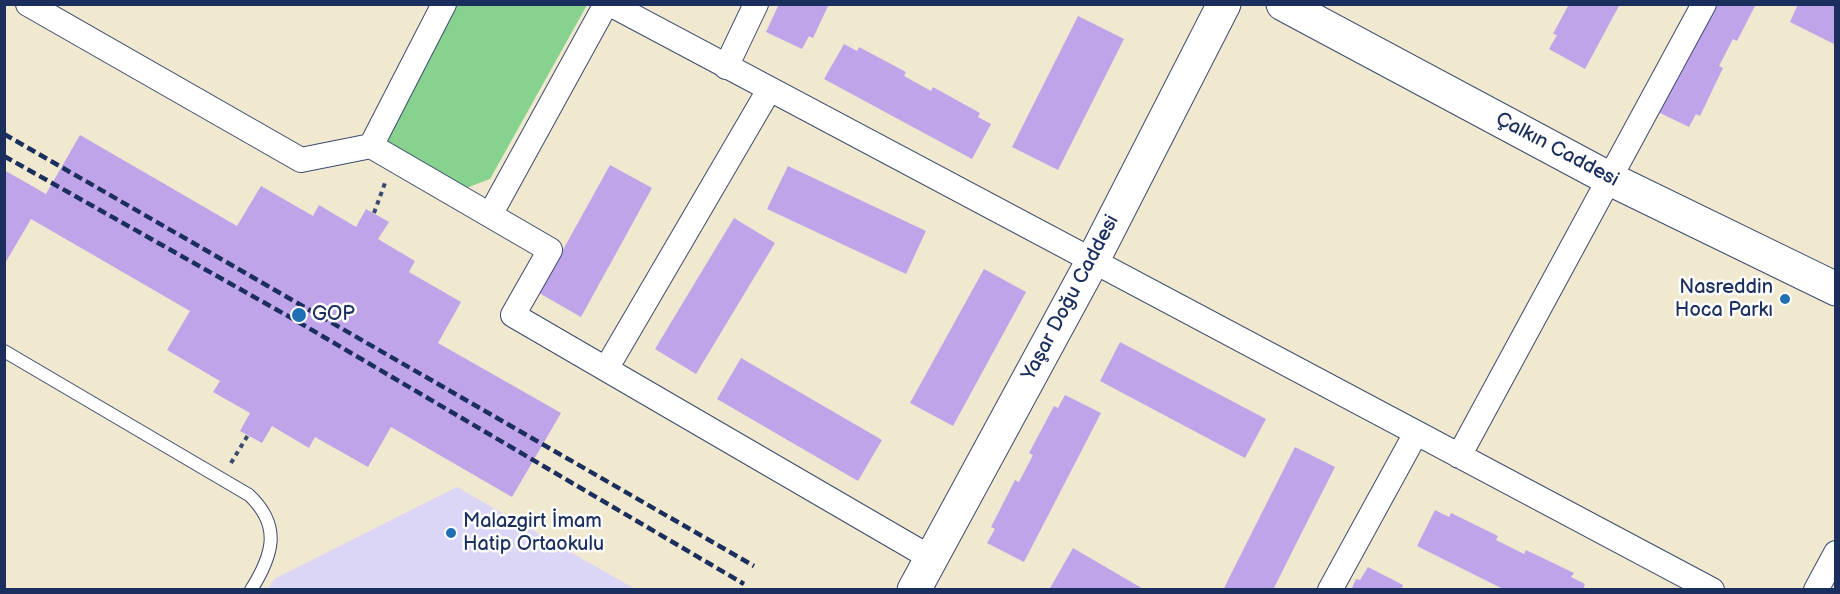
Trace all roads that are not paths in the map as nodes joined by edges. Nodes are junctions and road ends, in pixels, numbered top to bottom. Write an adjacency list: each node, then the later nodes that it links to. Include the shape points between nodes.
1 (28, 4): 10 (street, via 301,160)
2 (444, 4): 10 (street)
3 (608, 4): 8 (street); 12 (street)
4 (756, 4): 8 (street)
5 (1224, 4): 13 (street, Yaşar Doğu Caddesi)
6 (1283, 4): 11 (street, Çalkın Caddesi)
7 (1704, 4): 11 (street)
8 (726, 67): 9 (street)
9 (769, 90): 13 (street); 16 (street)
10 (371, 146): 12 (street)
11 (1610, 179): 14 (street, Çalkın Caddesi); 18 (street)
12 (490, 215): 16 (street, via 550,249 513,315)
13 (1092, 262): 17 (street); 20 (street, Yaşar Doğu Caddesi)
14 (1836, 289)
15 (4, 351): 21 (lane, via 257,502 270,525 270,553)
16 (606, 369): 20 (street)
17 (1416, 433): 18 (street); 23 (street)
18 (1459, 456): 24 (street)
19 (1836, 553): 25 (street)
20 (931, 558): 22 (street, Yaşar Doğu Caddesi)
21 (251, 590)
22 (914, 590)
23 (1330, 590)
24 (1712, 590)
25 (1816, 590)

